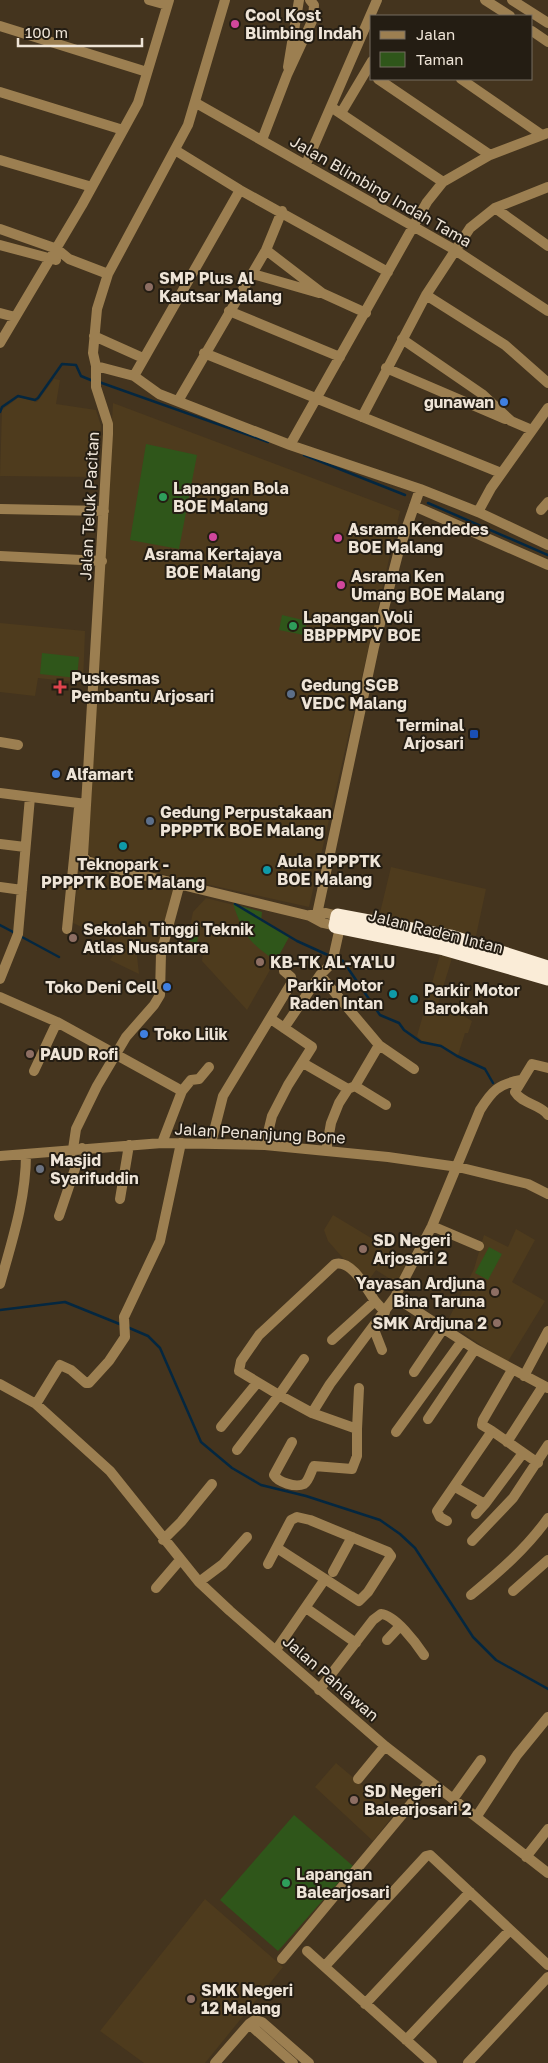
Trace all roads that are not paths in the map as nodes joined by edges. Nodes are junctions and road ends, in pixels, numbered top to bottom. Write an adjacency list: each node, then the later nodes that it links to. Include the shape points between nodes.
1 (149, 0): 8 (street)
2 (225, 0): 22 (street, Jalan Teluk Pacitan)
3 (298, 0): 18 (street)
4 (310, 0): 18 (street, via 314,5 313,19)
5 (376, 0): 9 (street)
6 (485, 0): 10 (street)
7 (512, 0): 12 (street)
8 (168, 3): 16 (street)
9 (372, 15)
10 (508, 15)
11 (370, 21): 23 (street)
12 (548, 23)
13 (0, 26): 16 (street)
14 (533, 32): 15 (street)
15 (548, 42)
16 (147, 72): 25 (street, via 138,102)
17 (369, 73): 24 (street)
18 (287, 75): 27 (street)
19 (379, 80): 29 (street)
20 (463, 80): 26 (street)
21 (0, 92): 25 (street)
22 (196, 103): 27 (street, Jalan Blimbing Indah Tama); 28 (street, Jalan Teluk Pacitan)
23 (331, 107): 24 (street); 31 (street)
24 (341, 113): 32 (street)
25 (123, 130): 33 (street)
26 (545, 134): 29 (street)
27 (262, 140): 31 (street, Jalan Blimbing Indah Tama)
28 (175, 150): 35 (street); 48 (street, Jalan Teluk Pacitan)
29 (490, 155): 32 (street)
30 (0, 160): 33 (street)
31 (306, 164): 38 (street, Jalan Blimbing Indah Tama)
32 (443, 182): 38 (street)
33 (92, 187): 42 (street)
34 (548, 187): 36 (street)
35 (240, 190): 37 (street); 62 (street)
36 (494, 208): 41 (street); 44 (street, via 470,228)
37 (282, 211): 43 (street); 47 (street)
38 (414, 226): 44 (street, Jalan Blimbing Indah Tama); 47 (street)
39 (0, 229): 42 (street)
40 (0, 244): 46 (street)
41 (548, 246)
42 (57, 249): 45 (street); 46 (street)
43 (266, 250): 49 (street); 50 (street)
44 (455, 250): 51 (street); 53 (street, Jalan Blimbing Indah Tama)
45 (69, 259): 46 (street); 48 (street)
46 (50, 260): 56 (street)
47 (388, 272): 55 (street)
48 (108, 274): 57 (street, Jalan Teluk Pacitan, via 97,309)
49 (252, 274): 50 (street); 52 (street)
50 (322, 293): 55 (street)
51 (426, 295): 58 (street); 66 (street, via 505,345)
52 (229, 311): 60 (street); 61 (street)
53 (548, 311)
54 (0, 313): 56 (street)
55 (366, 313): 61 (street)
56 (15, 317): 59 (street)
57 (94, 336): 62 (street); 63 (street, Jalan Teluk Pacitan)
58 (402, 339): 64 (street); 71 (street, via 482,394)
59 (0, 343)
60 (204, 353): 67 (street); 68 (street)
61 (340, 357): 67 (street)
62 (143, 358): 65 (street)
63 (96, 366): 65 (street); 78 (street, Jalan Teluk Pacitan, via 108,424)
64 (386, 368): 70 (street); 71 (street)
65 (134, 376): 68 (street, via 159,394)
66 (548, 383)
67 (317, 398): 70 (street); 73 (street)
68 (178, 401): 73 (street)
69 (548, 408): 72 (street)
70 (362, 417): 74 (street)
71 (511, 421): 72 (street)
72 (532, 430): 74 (street)
73 (290, 446): 75 (street)
74 (501, 473): 79 (street)
75 (420, 489): 76 (street); 79 (street)
76 (414, 506): 83 (street); 95 (street, via 374,647)
77 (0, 509): 78 (street)
78 (104, 511): 82 (street, Jalan Teluk Pacitan)
79 (478, 512): 80 (street)
80 (548, 545)
81 (0, 556): 82 (street)
82 (102, 561): 88 (street, Jalan Teluk Pacitan)
83 (548, 565)
84 (0, 742): 85 (street)
85 (18, 745)
86 (0, 793): 87 (street)
87 (30, 797): 88 (street); 90 (street)
88 (83, 803): 91 (street, Jalan Teluk Pacitan, via 83,852); 97 (street, Jalan Teluk Pacitan)
89 (0, 844): 90 (street)
90 (25, 847): 94 (street)
91 (87, 861): 92 (street, Jalan Raden Intan)
92 (180, 883): 95 (street, Jalan Raden Intan); 110 (street, via 161,953 160,994)
93 (0, 887): 94 (street)
94 (22, 890): 99 (street, via 18,934)
95 (314, 916): 96 (street, Jalan Raden Intan)
96 (338, 923): 98 (highway, Jalan Raden Intan); 102 (street, via 332,963)
97 (67, 929)
98 (464, 947): 100 (highway, Jalan Raden Intan); 103 (highway, Jalan Raden Intan)
99 (4, 959): 104 (street)
100 (548, 968)
101 (284, 971): 106 (street, via 292,982)
102 (320, 975): 108 (street); 109 (street)
103 (548, 978)
104 (0, 979)
105 (0, 997): 107 (street)
106 (271, 1019): 108 (street); 123 (street, via 223,1096)
107 (57, 1022): 110 (street); 115 (street)
108 (284, 1028): 111 (street, via 310,1043 311,1050)
109 (379, 1045): 114 (street); 117 (street)
110 (116, 1054): 118 (street); 126 (street, via 76,1129)
111 (303, 1064): 117 (street); 125 (street, via 272,1116)
112 (209, 1067): 118 (street)
113 (548, 1068): 116 (street, via 532,1064)
114 (414, 1069)
115 (34, 1071)
116 (521, 1080): 120 (street, via 516,1094); 130 (street, via 500,1085 490,1095 471,1128)
117 (352, 1087): 119 (street); 127 (street, via 331,1123)
118 (182, 1091): 121 (street)
119 (386, 1105)
120 (547, 1109)
121 (162, 1143): 122 (street, Jalan Penanjung Bone); 124 (street, Jalan Penanjung Bone)
122 (181, 1143): 123 (street, Jalan Penanjung Bone); 156 (street, via 160,1241 124,1317 125,1337 90,1383 60,1365)
123 (211, 1143): 125 (street, Jalan Penanjung Bone)
124 (129, 1145): 126 (street, Jalan Penanjung Bone); 132 (street)
125 (265, 1145): 127 (street, Jalan Penanjung Bone)
126 (77, 1149): 128 (street, Jalan Penanjung Bone); 133 (street)
127 (326, 1152): 130 (street, Jalan Penanjung Bone)
128 (26, 1154): 129 (street, Jalan Penanjung Bone); 136 (street, via 23,1196)
129 (0, 1156)
130 (458, 1167): 131 (street, Jalan Penanjung Bone, via 528,1184); 134 (street)
131 (548, 1193)
132 (120, 1199)
133 (59, 1216)
134 (432, 1226): 135 (street); 137 (street)
135 (479, 1246)
136 (0, 1284)
137 (395, 1297): 139 (street); 141 (street)
138 (375, 1301): 139 (street); 143 (street); 151 (street, via 351,1269 345,1264 336,1264 259,1335 241,1361 239,1372)
139 (385, 1312): 140 (street)
140 (373, 1328): 146 (street); 157 (street)
141 (443, 1329): 144 (street); 149 (street)
142 (548, 1332): 150 (street)
143 (332, 1340)
144 (462, 1341): 145 (street); 162 (street)
145 (476, 1349): 148 (street); 158 (street)
146 (382, 1350)
147 (304, 1359): 155 (street)
148 (512, 1370): 150 (street); 161 (street, via 483,1420 482,1425)
149 (414, 1372)
150 (524, 1376): 153 (street)
151 (257, 1383): 155 (street); 159 (street)
152 (0, 1384): 156 (street, Jalan Pahlawan)
153 (546, 1387): 164 (street)
154 (359, 1388): 160 (street)
155 (279, 1395): 157 (street); 166 (street)
156 (36, 1404): 177 (street, Jalan Pahlawan, via 110,1470)
157 (312, 1413): 160 (street)
158 (428, 1419)
159 (221, 1427)
160 (357, 1429): 163 (street, via 357,1456 352,1469 314,1466 306,1482 300,1485 282,1482 274,1474)
161 (492, 1431): 164 (street); 170 (street)
162 (396, 1432)
163 (292, 1442)
164 (507, 1442): 167 (street)
165 (548, 1445): 168 (street)
166 (237, 1450)
167 (523, 1453): 168 (street); 171 (street)
168 (538, 1463): 178 (street, via 513,1498)
169 (212, 1484): 177 (street)
170 (455, 1487): 171 (street); 174 (street, via 437,1512)
171 (485, 1504): 172 (street)
172 (476, 1514)
173 (548, 1518): 187 (street, via 532,1539)
174 (447, 1521)
175 (247, 1537): 184 (street, via 223,1564)
176 (352, 1537): 179 (street, via 310,1520 296,1518 291,1520); 183 (street); 183 (street, via 389,1552 390,1559 359,1601)
177 (163, 1540): 180 (street, Jalan Pahlawan)
178 (472, 1541)
179 (277, 1548): 182 (street); 183 (street)
180 (180, 1560): 184 (street, Jalan Pahlawan); 185 (street)
181 (548, 1560): 186 (street)
182 (268, 1564)
183 (329, 1575): 188 (street)
184 (198, 1582): 192 (street, Jalan Pahlawan)
185 (156, 1588)
186 (513, 1591)
187 (471, 1595)
188 (306, 1608): 191 (street); 192 (street)
189 (400, 1626): 190 (street); 191 (street, via 381,1614); 193 (street)
190 (387, 1640)
191 (356, 1643): 194 (street)
192 (276, 1650): 194 (street, Jalan Pahlawan)
193 (424, 1655)
194 (319, 1690): 196 (street, Jalan Pahlawan)
195 (548, 1717): 201 (street, via 517,1755)
196 (385, 1746): 198 (street); 199 (street, Jalan Pahlawan)
197 (481, 1760): 200 (street)
198 (358, 1779)
199 (430, 1781): 200 (street, Jalan Pahlawan); 208 (street)
200 (453, 1799): 201 (street, Jalan Pahlawan)
201 (477, 1816): 203 (street, Jalan Pahlawan)
202 (548, 1829): 203 (street)
203 (526, 1857): 204 (street, Jalan Pahlawan)
204 (548, 1873)
205 (470, 1892): 206 (street); 210 (street, via 435,1857 428,1856); 212 (street)
206 (510, 1930): 209 (street); 214 (street)
207 (307, 1951): 210 (street)
208 (282, 1959)
209 (548, 1965)
210 (324, 1966): 212 (street)
211 (548, 1977): 219 (street)
212 (365, 2004): 214 (street)
213 (249, 2024): 215 (street); 216 (street); 217 (street, via 254,2020 261,2021)
214 (406, 2040): 218 (street)
215 (215, 2063)
216 (293, 2063)
217 (309, 2063)
218 (432, 2063)
219 (468, 2063)

